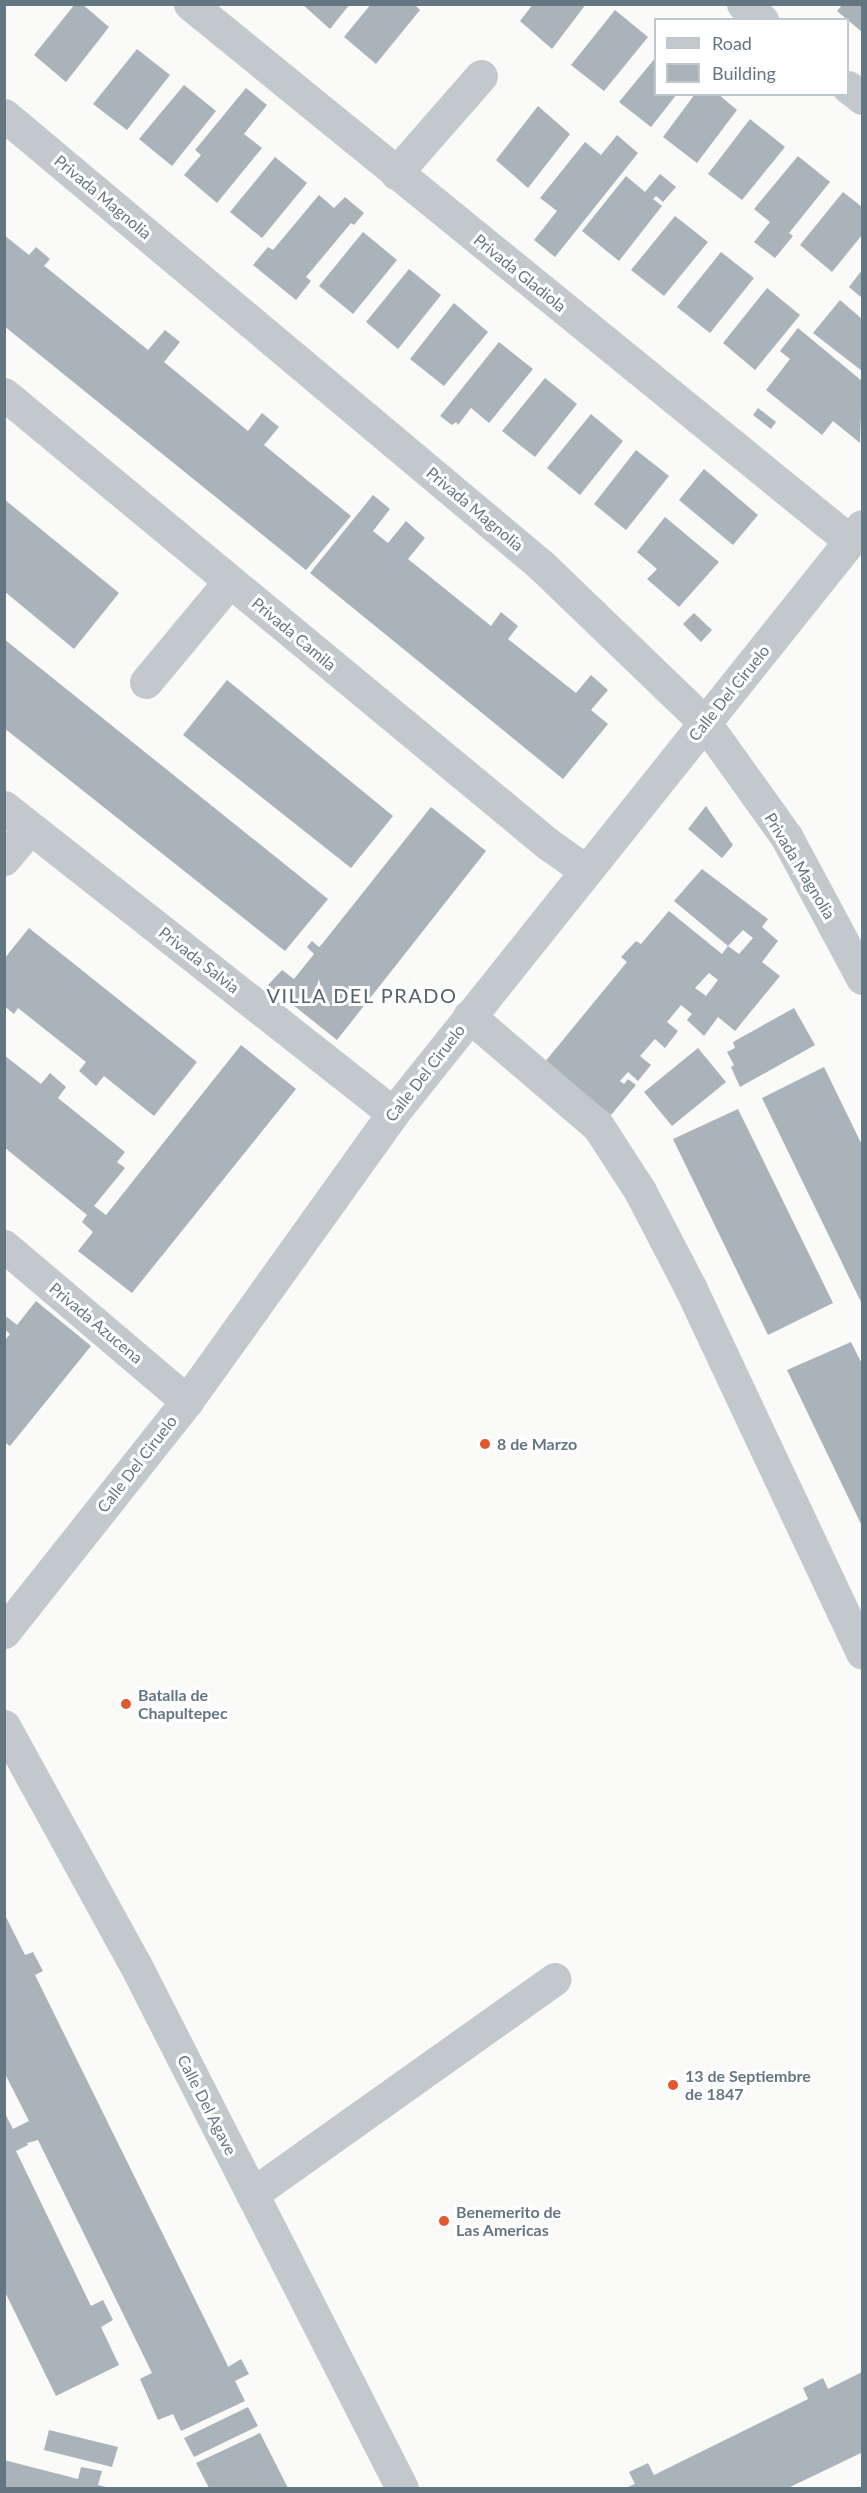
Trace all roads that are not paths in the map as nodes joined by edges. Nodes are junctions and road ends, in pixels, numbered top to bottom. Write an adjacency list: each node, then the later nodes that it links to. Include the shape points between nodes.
1 (190, 4): 8 (street, Privada Gladiola)
2 (743, 4): 3 (street)
3 (760, 18)
4 (481, 76): 8 (street)
5 (849, 88): 6 (street)
6 (862, 98)
7 (4, 115): 13 (street, Privada Magnolia, via 543,566)
8 (396, 173): 10 (street, Privada Gladiola)
9 (4, 394): 11 (street, Privada Camila)
10 (856, 534): 13 (street, Calle Del Ciruelo)
11 (230, 581): 12 (street); 17 (street, Privada Camila, via 548,844)
12 (146, 682)
13 (705, 723): 17 (street, Calle Del Ciruelo); 18 (street, Privada Magnolia)
14 (4, 807): 15 (street, Privada Salvia)
15 (30, 828): 16 (street); 21 (street, Privada Salvia)
16 (4, 859)
17 (585, 870): 20 (street, Calle Del Ciruelo)
18 (849, 929): 19 (street, Privada Magnolia)
19 (862, 978)
20 (469, 1016): 21 (street, Calle Del Ciruelo); 25 (street, via 598,1126 640,1191 690,1287)
21 (393, 1113): 23 (street, Calle Del Ciruelo)
22 (4, 1246): 23 (street, Privada Azucena)
23 (187, 1401): 24 (street, Calle Del Ciruelo)
24 (4, 1632)
25 (862, 1653)
26 (4, 1726): 28 (street, Calle Del Agave, via 135,1964)
27 (554, 1978): 28 (street)
28 (252, 2194): 29 (street, Calle Del Agave)
29 (402, 2488)

